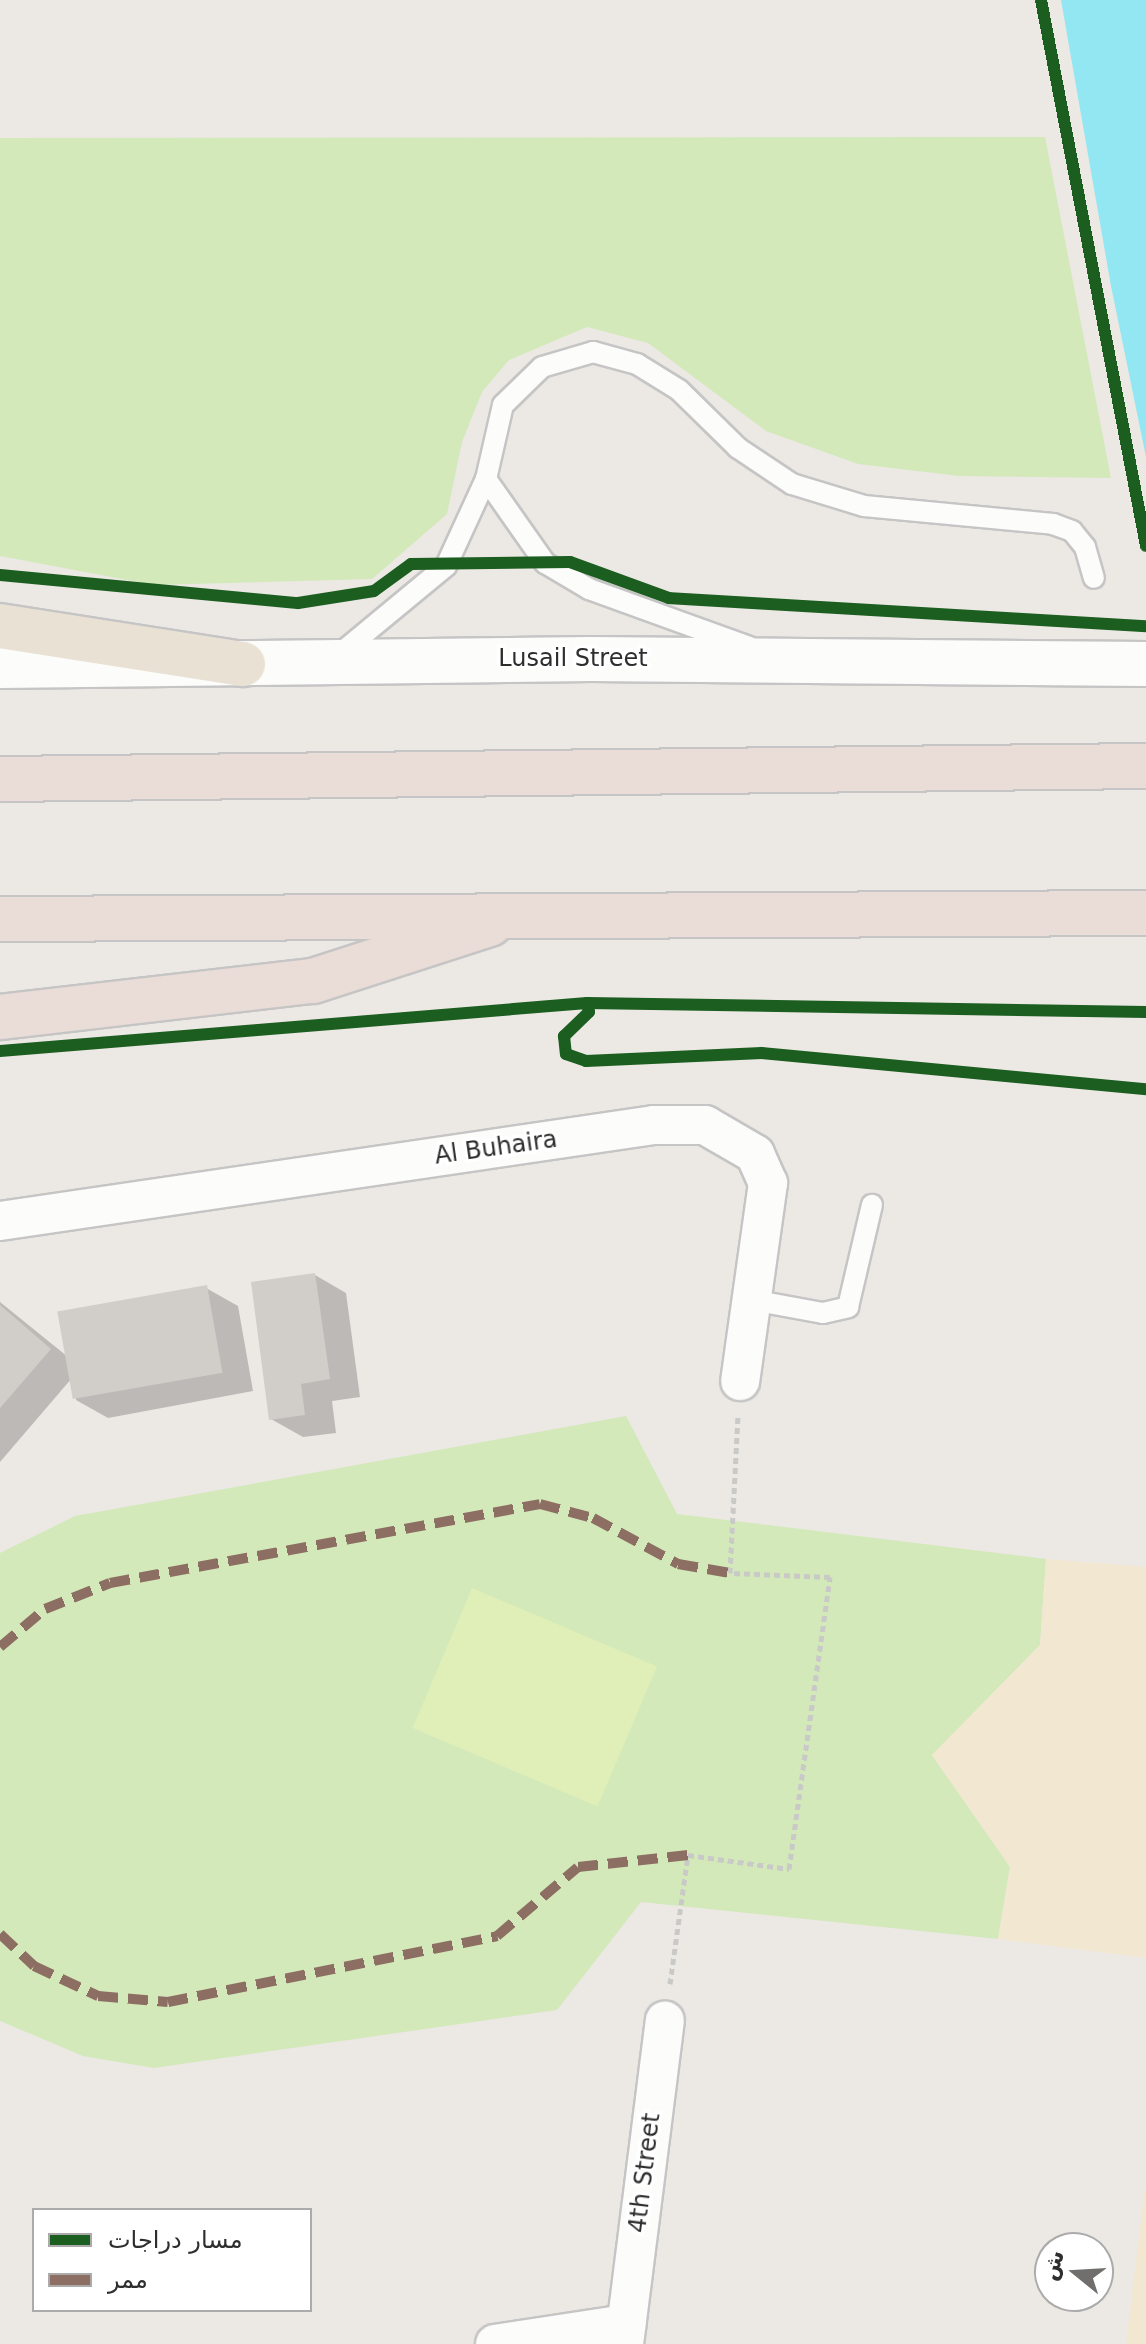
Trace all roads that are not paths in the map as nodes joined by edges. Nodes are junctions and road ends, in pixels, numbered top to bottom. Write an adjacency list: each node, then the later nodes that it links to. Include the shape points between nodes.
1 (486, 479): 2 (lane, via 503,405 542,367 593,352 637,364 679,390 738,448 792,484 864,506 1053,524 1072,531 1085,547); 4 (lane, via 545,563 589,589); 5 (lane, via 446,566)
2 (1094, 578)
3 (0, 626): 6 (main road)
4 (781, 659): 5 (street, Lusail Street); 7 (street, Lusail Street)
5 (331, 661): 6 (street, Lusail Street)
6 (243, 664): 8 (street, Lusail Street)
7 (1146, 664)
8 (0, 666)
9 (1146, 766): 10 (highway)
10 (0, 779)
11 (519, 913): 12 (highway); 13 (highway); 14 (highway, via 397,960 313,981)
12 (1146, 913)
13 (0, 919)
14 (0, 1017)
15 (872, 1205): 17 (lane, via 848,1307 823,1313)
16 (0, 1221): 17 (street, Al Buhaira, via 654,1125 705,1125 755,1154 768,1183)
17 (752, 1300): 18 (street, Al Buhaira)
18 (740, 1381)
19 (665, 2021): 20 (street, 4th Street)
20 (625, 2334): 21 (street, 4th Street)
21 (495, 2344)

